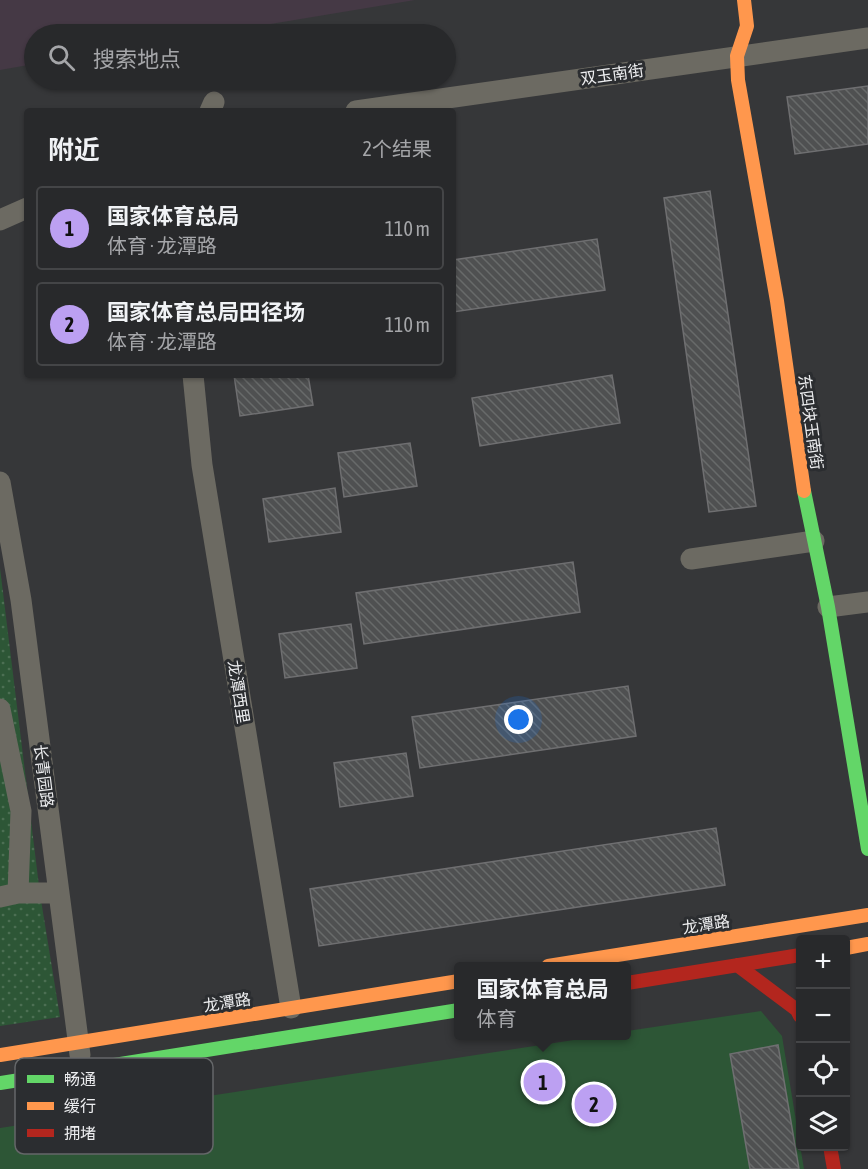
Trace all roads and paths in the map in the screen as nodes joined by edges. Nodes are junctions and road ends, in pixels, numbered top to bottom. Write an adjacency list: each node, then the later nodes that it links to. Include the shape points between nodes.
1 (744, 0): 3 (street, 东四块玉南街, via 747,26)
2 (868, 39): 3 (street, 双玉南街)
3 (737, 56): 4 (street, 双玉南街); 9 (street, 东四块玉南街)
4 (377, 108)
5 (24, 209): 6 (street)
6 (0, 219)
7 (193, 378): 25 (street, 龙潭西里, via 202,465)
8 (0, 482): 15 (street, 长青园路, via 21,600)
9 (814, 541): 10 (street); 12 (street, 东四块玉南街)
10 (691, 559)
11 (868, 602): 12 (street)
12 (828, 607): 14 (street, 东四块玉南街)
13 (0, 709): 16 (street, via 21,811)
14 (868, 849)
15 (59, 893): 16 (street); 28 (street, 长青园路)
16 (9, 895)
17 (868, 915): 21 (street, 龙潭路)
18 (868, 944): 19 (street)
19 (850, 947)
20 (796, 956): 22 (street)
21 (574, 962)
22 (737, 965): 24 (street); 26 (street)
23 (454, 982): 25 (street, 龙潭路)
24 (631, 982)
25 (291, 1008): 28 (street, 龙潭路)
26 (796, 1009)
27 (454, 1011): 31 (street)
28 (78, 1043): 29 (street, 龙潭路); 30 (street, 长青园路)
29 (0, 1055)
30 (81, 1058)
31 (158, 1058)
32 (15, 1081): 33 (street)
33 (0, 1083)
34 (831, 1151): 35 (street)
35 (834, 1169)

